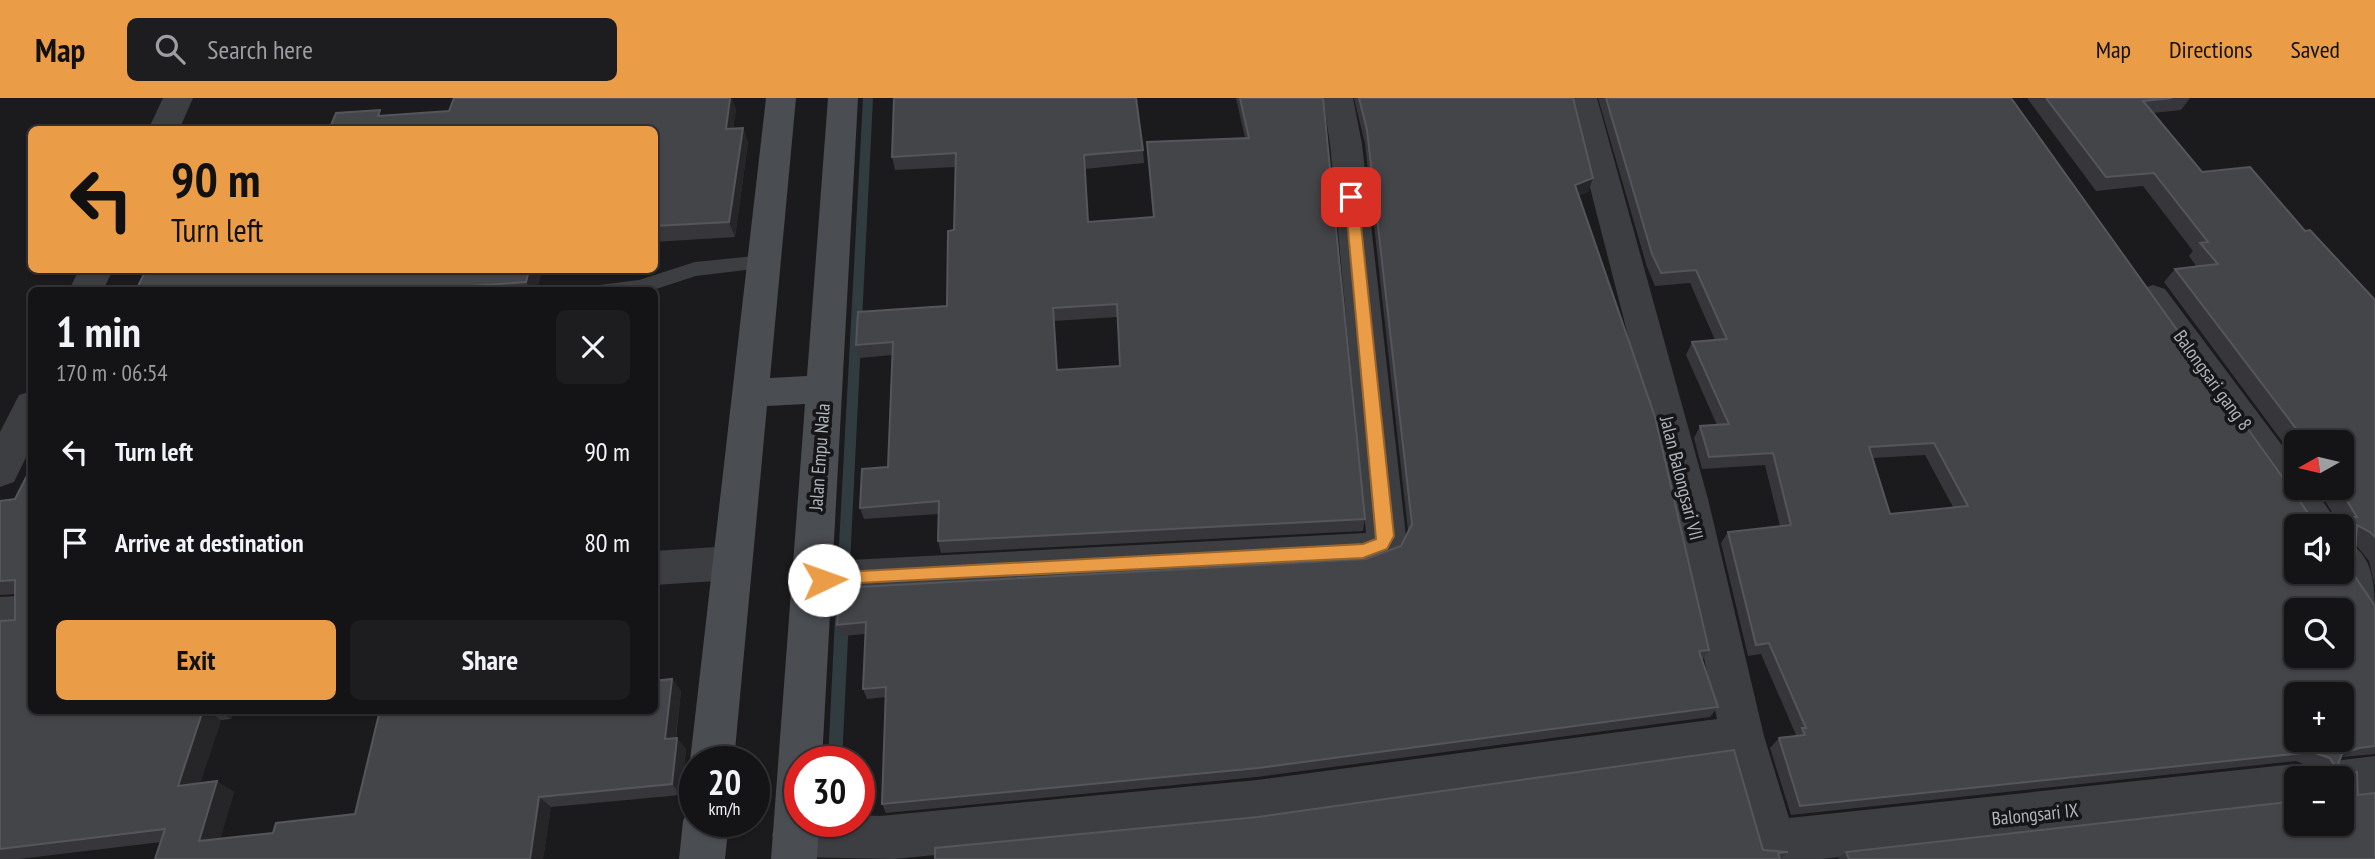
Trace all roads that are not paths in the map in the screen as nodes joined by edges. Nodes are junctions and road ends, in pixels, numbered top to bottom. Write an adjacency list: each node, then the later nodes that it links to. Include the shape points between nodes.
1 (178, 98): 6 (street)
2 (781, 98): 7 (main road)
3 (843, 98): 10 (main road, Jalan Empu Nala)
4 (1338, 98): 18 (street, via 1386,536 1382,544 1363,551)
5 (1582, 98): 22 (street, Jalan Balongsari VII, via 1689,499)
6 (165, 126)
7 (764, 262): 9 (lane, via 695,269); 11 (main road)
8 (2131, 267): 14 (street, Balongsari gang 8)
9 (640, 287)
10 (823, 389): 11 (main road); 18 (main road, Jalan Empu Nala)
11 (749, 393): 15 (main road)
12 (28, 413): 13 (street)
13 (0, 471)
14 (2311, 514)
15 (733, 562): 16 (street); 23 (main road)
16 (658, 568)
17 (2354, 573): 19 (street)
18 (823, 580): 28 (main road, Jalan Empu Nala)
19 (2375, 602)
20 (28, 613): 21 (street)
21 (0, 615)
22 (1742, 736): 28 (street, via 1257,802); 29 (street, Jalan Balongsari VII)
23 (714, 746)
24 (2375, 777): 25 (street)
25 (2354, 780)
26 (2284, 786): 29 (street, Balongsari IX)
27 (704, 837): 30 (main road)
28 (795, 847)
29 (1776, 850)
30 (702, 859)

